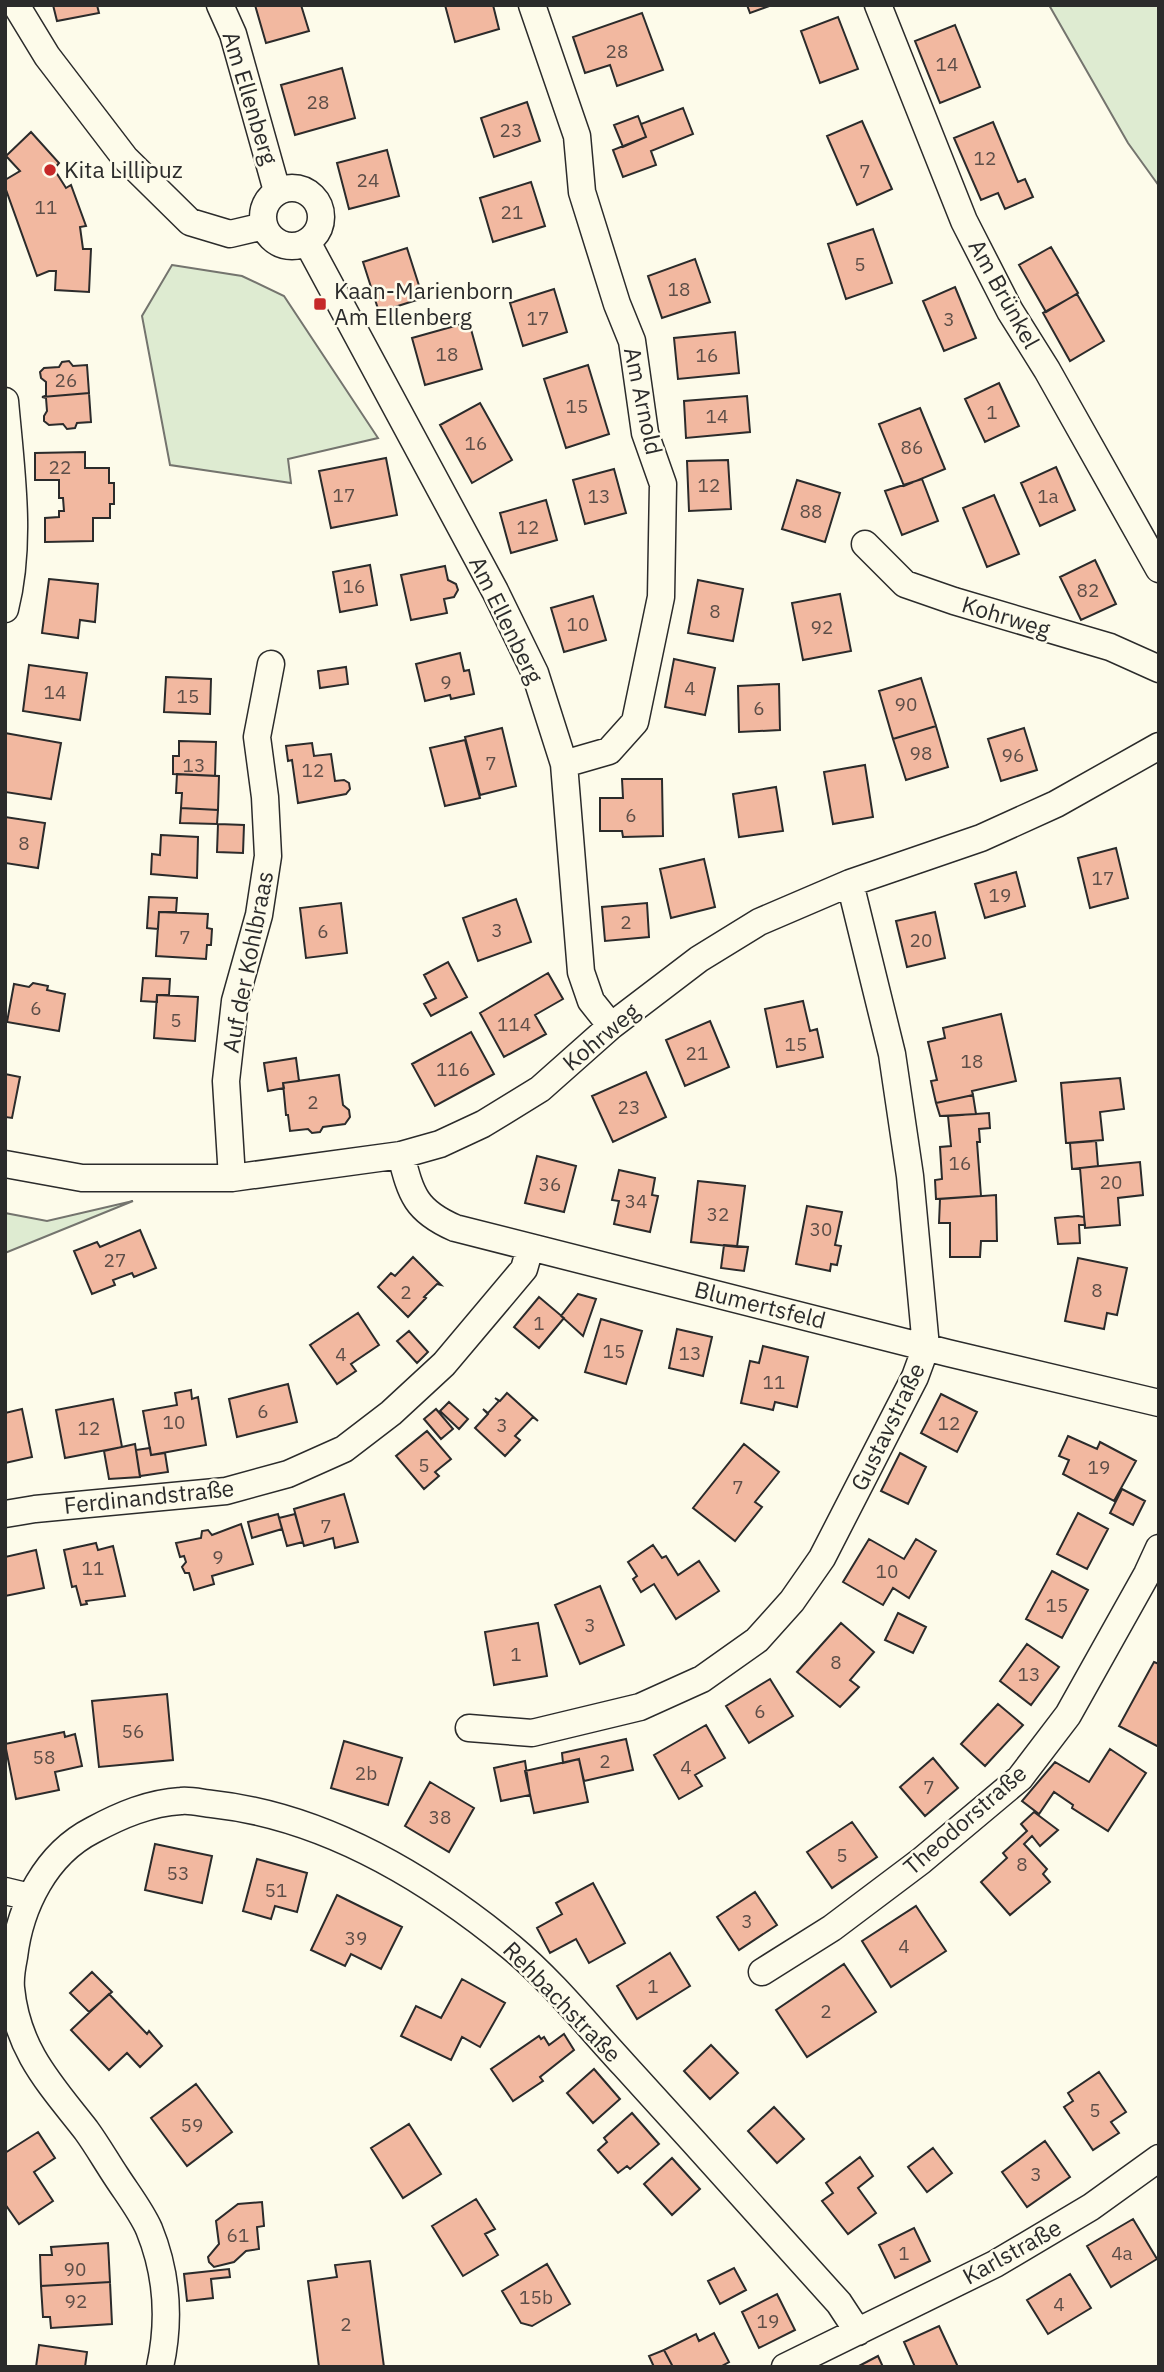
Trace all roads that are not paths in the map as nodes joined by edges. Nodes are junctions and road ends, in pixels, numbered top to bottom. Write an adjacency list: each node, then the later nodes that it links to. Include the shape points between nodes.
1 (16, 5): 6 (street, via 47,56 125,158 190,222 230,234)
2 (220, 5): 5 (street, Am Ellenberg, via 233,34)
3 (532, 5): 15 (street, Am Arnold, via 577,136 582,192 632,341 645,433 663,484 661,597 635,722 609,751)
4 (878, 5): 10 (street, Am Brünkel, via 964,220 1010,312)
5 (278, 191): 6 (street, Am Ellenberg, via 263,212); 7 (street, Am Ellenberg, via 295,188 318,204 321,218)
6 (264, 226): 7 (street, via 270,237 283,245)
7 (307, 242): 15 (street, Am Ellenberg, via 495,591 535,673)
8 (5, 401): 11 (street, via 14,501 11,584)
9 (865, 544): 13 (street, Kohrweg, via 905,584 1110,648)
10 (1159, 569)
11 (5, 609)
12 (271, 664): 20 (street, Auf der Kohlbraas, via 257,737 268,856 259,915 235,1001 226,1081)
13 (1159, 669)
14 (1159, 746): 16 (street, Kohrweg, via 1056,804 981,838)
15 (564, 764): 17 (street, Am Ellenberg, via 581,972 591,1001)
16 (850, 883): 17 (street, Kohrweg, via 759,922 699,959); 22 (street, Gustavstraße, via 892,1054)
17 (611, 1026): 18 (street, Kohrweg, via 540,1089 483,1124 440,1144)
18 (401, 1155): 20 (street, Kohrweg); 21 (street, Blumertsfeld, via 408,1185 419,1205 435,1219)
19 (5, 1164): 20 (street, Kohrweg, via 82,1178)
20 (232, 1178)
21 (530, 1248): 22 (street, Blumertsfeld); 24 (street, Ferdinandstraße, via 524,1269 444,1364 344,1449 288,1474 226,1491)
22 (926, 1347): 23 (street, Blumertsfeld); 26 (street, Gustavstraße, via 822,1558 757,1640 702,1679 640,1707 532,1732)
23 (1159, 1403)
24 (5, 1514)
25 (1159, 1548): 28 (street, Theodorstraße, via 1068,1714 1020,1778 921,1861)
26 (470, 1728)
27 (18, 1894): 29 (street, Rehbachstraße, via 17,1935); 31 (street, Rehbachstraße, via 86,1833 128,1811 181,1801 233,1806 290,1819 381,1859 451,1901 513,1948 555,1989 839,2303)
28 (762, 1972)
29 (8, 1984): 33 (street, Rehbachstraße, via 24,2040 43,2077 89,2134 148,2227 163,2272 166,2304)
30 (1159, 2158): 31 (street, Karlstraße, via 1091,2207 995,2264)
31 (858, 2332): 32 (street)
32 (799, 2363)
33 (160, 2367)

